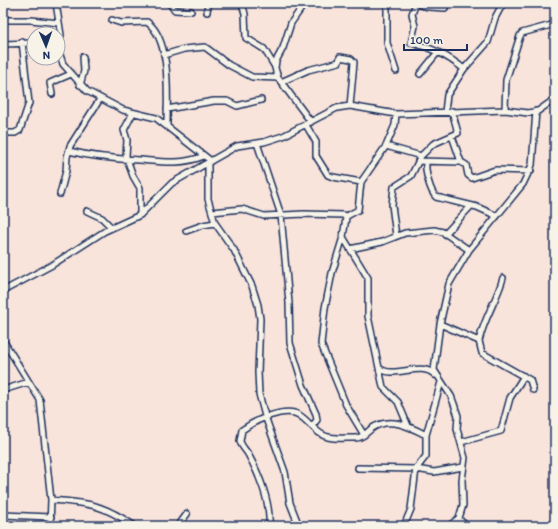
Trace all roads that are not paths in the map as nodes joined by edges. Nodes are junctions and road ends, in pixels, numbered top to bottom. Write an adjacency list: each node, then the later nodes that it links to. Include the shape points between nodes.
1 (56, 3): 14 (street)
2 (169, 3): 10 (street, via 176,10)
3 (208, 3): 11 (street)
4 (242, 3): 24 (street, via 246,38 264,49)
5 (305, 3): 24 (street, via 291,23)
6 (387, 3): 26 (street, via 387,46)
7 (503, 3): 25 (street, via 495,18 488,42)
8 (416, 4): 9 (street); 20 (street, via 412,14 415,27 411,43)
9 (444, 8)
10 (191, 11)
11 (207, 12)
12 (3, 20): 14 (street)
13 (112, 20): 21 (street, via 121,23 149,23 161,42)
14 (59, 23): 16 (street)
15 (555, 24): 37 (street, via 522,33 520,36 506,80)
16 (60, 26)
17 (22, 42): 18 (street); 19 (street); 46 (street, via 29,103 20,130 15,133)
18 (26, 42)
19 (3, 44)
20 (438, 52): 25 (street); 28 (street)
21 (164, 55): 29 (street, via 184,49 205,47 229,65 252,77); 36 (street)
22 (83, 57): 30 (street, via 84,71)
23 (65, 66): 27 (street)
24 (275, 68): 29 (street)
25 (464, 70): 40 (street, via 449,92)
26 (396, 71)
27 (71, 74): 30 (street); 31 (street, via 50,83)
28 (420, 74)
29 (280, 80): 35 (street, via 339,62 340,57 351,59 354,62); 43 (street)
30 (80, 85): 32 (street)
31 (52, 94)
32 (100, 99): 41 (street); 50 (street)
33 (555, 99): 39 (street)
34 (261, 100): 36 (street, via 237,106 227,101 214,101)
35 (350, 106): 42 (street); 43 (street, via 337,108)
36 (167, 109): 44 (street)
37 (505, 110): 38 (street); 39 (street, via 528,113)
38 (452, 111): 40 (street); 47 (street, via 459,132)
39 (536, 111): 58 (street)
40 (445, 112): 42 (street)
41 (133, 113): 44 (street, via 152,116); 53 (street, via 124,130)
42 (396, 114): 49 (street, via 395,125)
43 (311, 122): 45 (street)
44 (167, 125): 51 (street)
45 (306, 125): 48 (street); 59 (street, via 316,142 316,156 328,175)
46 (3, 132)
47 (452, 136): 52 (street, via 433,144); 56 (street)
48 (257, 143): 54 (street, via 237,146); 65 (street)
49 (386, 146): 52 (street); 59 (street)
50 (69, 151): 53 (street, via 98,158); 60 (street)
51 (204, 156): 53 (street, via 179,163); 54 (street)
52 (421, 156): 55 (street)
53 (127, 160): 64 (street, via 140,188)
54 (209, 162): 63 (street, via 208,199); 64 (street, via 172,183)
55 (418, 162): 57 (street); 72 (street, via 411,176 397,183 393,189 392,205)
56 (461, 162): 57 (street); 58 (street, via 466,165 468,175 472,178 495,170)
57 (426, 163): 61 (street, via 426,173 435,197)
58 (531, 171): 66 (street)
59 (361, 182): 67 (street, via 358,210)
60 (60, 194)
61 (471, 206): 66 (street); 71 (street)
62 (87, 211): 69 (street, via 102,218)
63 (212, 212): 65 (street, via 242,209 256,215); 68 (street)
64 (140, 215): 69 (street)
65 (281, 215): 67 (street, via 334,214); 91 (street, via 290,343 303,385 316,414 317,420)
66 (497, 216): 75 (street)
67 (345, 217): 73 (street)
68 (215, 223): 70 (street); 90 (street, via 234,250 252,286 258,305 258,385)
69 (112, 228): 77 (street, via 52,265)
70 (186, 231)
71 (445, 234): 72 (street, via 430,230); 75 (street)
72 (396, 236): 74 (street)
73 (343, 238): 74 (street); 93 (street, via 325,308 322,344 346,405)
74 (350, 249): 82 (street, via 368,278 368,316)
75 (468, 250): 78 (street, via 450,284)
76 (503, 278): 80 (street)
77 (3, 291)
78 (440, 324): 80 (street); 81 (street)
79 (3, 340): 86 (street)
80 (479, 341): 85 (street, via 482,353)
81 (434, 366): 83 (street); 84 (street)
82 (379, 368): 83 (street, via 388,372); 92 (street, via 383,387 398,402)
83 (428, 370): 84 (street)
84 (437, 376): 87 (street)
85 (524, 376): 89 (street, via 531,381); 95 (street, via 510,398 501,431)
86 (28, 382): 88 (street); 99 (street, via 39,398 42,410)
87 (441, 382): 94 (street); 95 (street, via 454,404)
88 (3, 390)
89 (533, 390)
90 (265, 416): 91 (street, via 296,413); 107 (street, via 242,430 239,438 261,482 269,514); 108 (street, via 285,472 290,503)
91 (312, 426): 93 (street, via 328,437 358,438)
92 (408, 426): 93 (street, via 393,422 374,427); 94 (street)
93 (364, 434)
94 (426, 435): 98 (street, via 426,457)
95 (461, 442): 96 (street, via 465,458)
96 (463, 467): 98 (street, via 434,472); 103 (street, via 464,502)
97 (358, 468): 98 (street)
98 (416, 469): 109 (street, via 411,509)
99 (51, 500): 102 (street); 105 (street, via 96,505 116,513)
100 (187, 514): 106 (street)
101 (3, 515): 102 (street)
102 (51, 517): 104 (street)
103 (458, 519): 110 (street); 111 (street)
104 (50, 526)
105 (135, 526)
106 (178, 526)
107 (269, 526)
108 (299, 526)
109 (404, 526)
110 (449, 526)
111 (467, 526)

